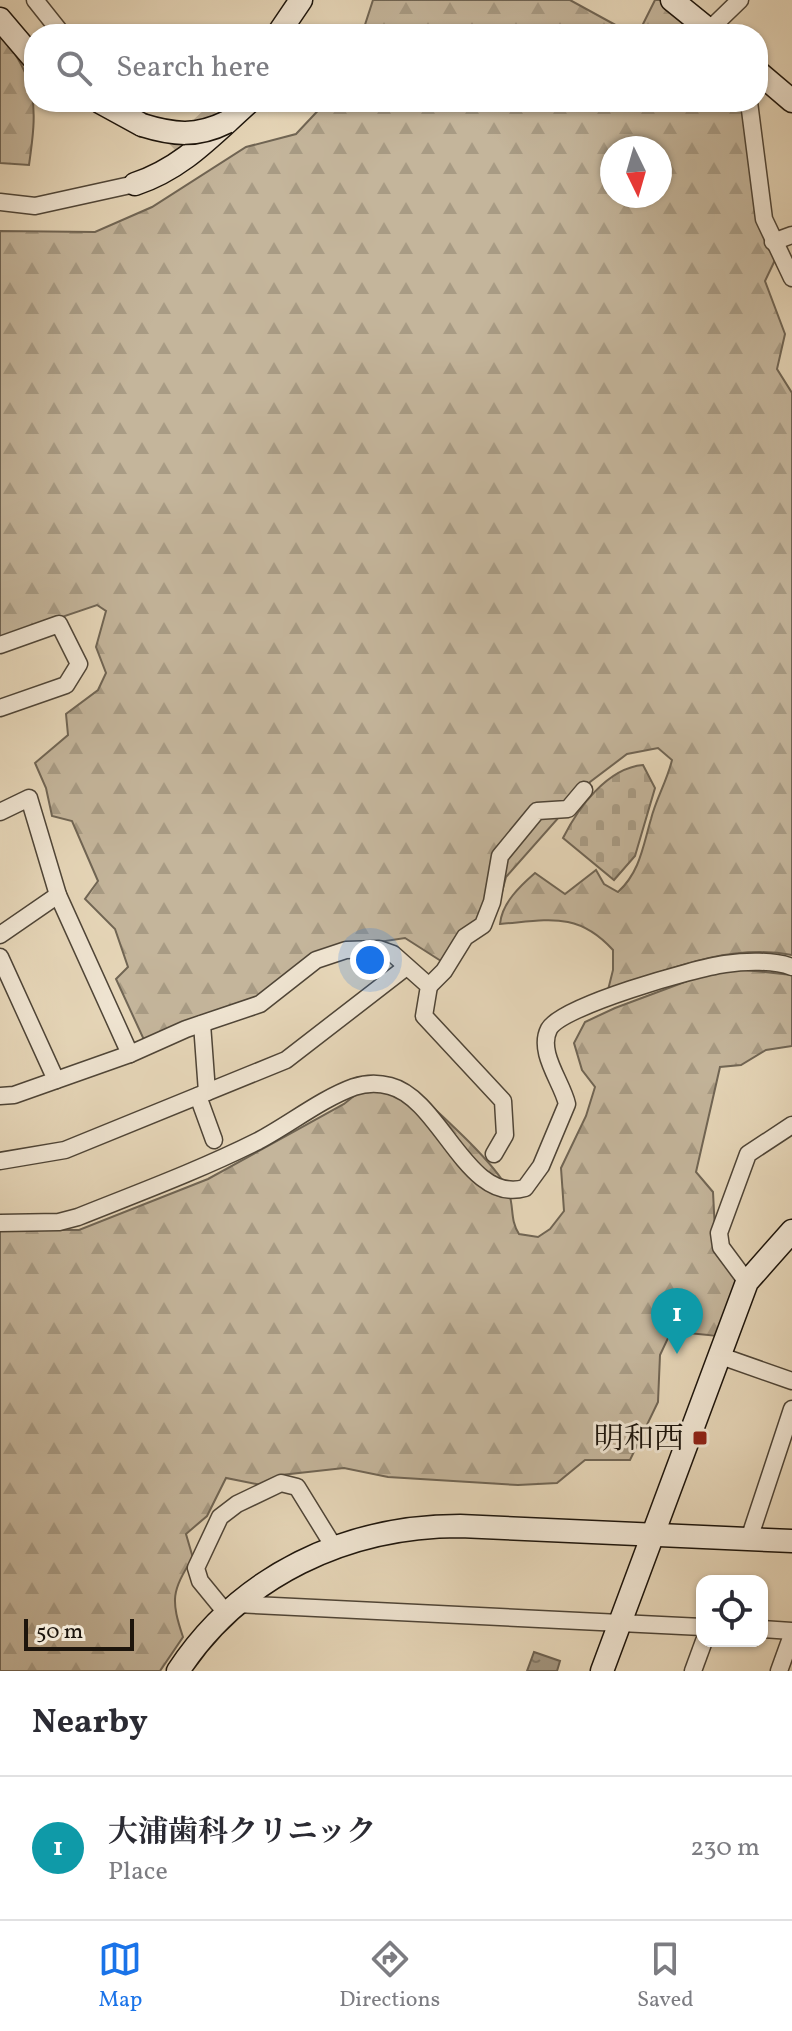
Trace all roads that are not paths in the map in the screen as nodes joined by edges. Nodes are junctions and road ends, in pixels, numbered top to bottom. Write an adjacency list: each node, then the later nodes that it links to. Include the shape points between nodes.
1 (35, 0): 6 (street)
2 (303, 0): 7 (street); 8 (street)
3 (672, 0): 9 (street)
4 (740, 0): 10 (street)
5 (0, 19): 11 (street)
6 (54, 24)
7 (285, 24)
8 (296, 24)
9 (701, 24)
10 (718, 24)
11 (24, 47)
12 (768, 81): 13 (street)
13 (792, 101)
14 (118, 112): 15 (street, bridge, via 166,133 196,134)
15 (224, 112)
16 (224, 112): 19 (street, via 205,145 163,174)
17 (750, 112): 22 (street, via 764,219)
18 (176, 151): 19 (street)
19 (135, 184): 20 (street, via 35,206)
20 (0, 202)
21 (792, 235): 22 (street)
22 (773, 242): 23 (street)
23 (792, 278)
24 (0, 645): 25 (street, via 59,624 79,664 66,685)
25 (0, 708)
26 (584, 790): 33 (street, via 568,809 537,811 500,856 483,925 465,937)
27 (0, 812): 28 (street, via 29,798)
28 (58, 895): 29 (street); 35 (street)
29 (0, 935)
30 (0, 957): 36 (street)
31 (792, 967): 43 (street, via 724,964 628,989 557,1019 549,1029 546,1049 567,1104 541,1166 525,1188 500,1188 474,1170 416,1100 373,1084 346,1090 257,1141 78,1217)
32 (405, 968): 33 (street); 34 (street, via 393,954 379,949 346,950 316,960 260,1004); 37 (street, via 286,1060)
33 (429, 986): 41 (street, via 424,1016 503,1101 505,1135)
34 (202, 1024): 35 (street); 37 (street)
35 (130, 1054): 36 (street)
36 (56, 1080): 38 (street)
37 (203, 1094): 40 (street); 42 (street, via 65,1150)
38 (0, 1096)
39 (792, 1125): 45 (street, via 748,1154 719,1233 721,1247)
40 (214, 1140)
41 (494, 1154)
42 (0, 1161)
43 (0, 1223)
44 (792, 1231): 45 (street)
45 (747, 1282): 46 (street)
46 (718, 1355): 47 (street); 49 (street)
47 (792, 1381)
48 (792, 1409): 50 (street)
49 (652, 1534): 50 (street); 52 (street, via 422,1526); 54 (street)
50 (749, 1539): 51 (street)
51 (792, 1541)
52 (334, 1547): 53 (street, via 305,1558); 53 (street, via 297,1487 281,1483 237,1504 220,1517 196,1568 200,1581)
53 (232, 1609): 54 (street); 59 (street)
54 (619, 1623): 55 (street); 60 (street)
55 (696, 1627)
56 (768, 1630): 57 (street)
57 (792, 1633): 62 (street)
58 (702, 1647): 61 (street)
59 (178, 1671)
60 (602, 1671)
61 (693, 1671)
62 (779, 1671)

